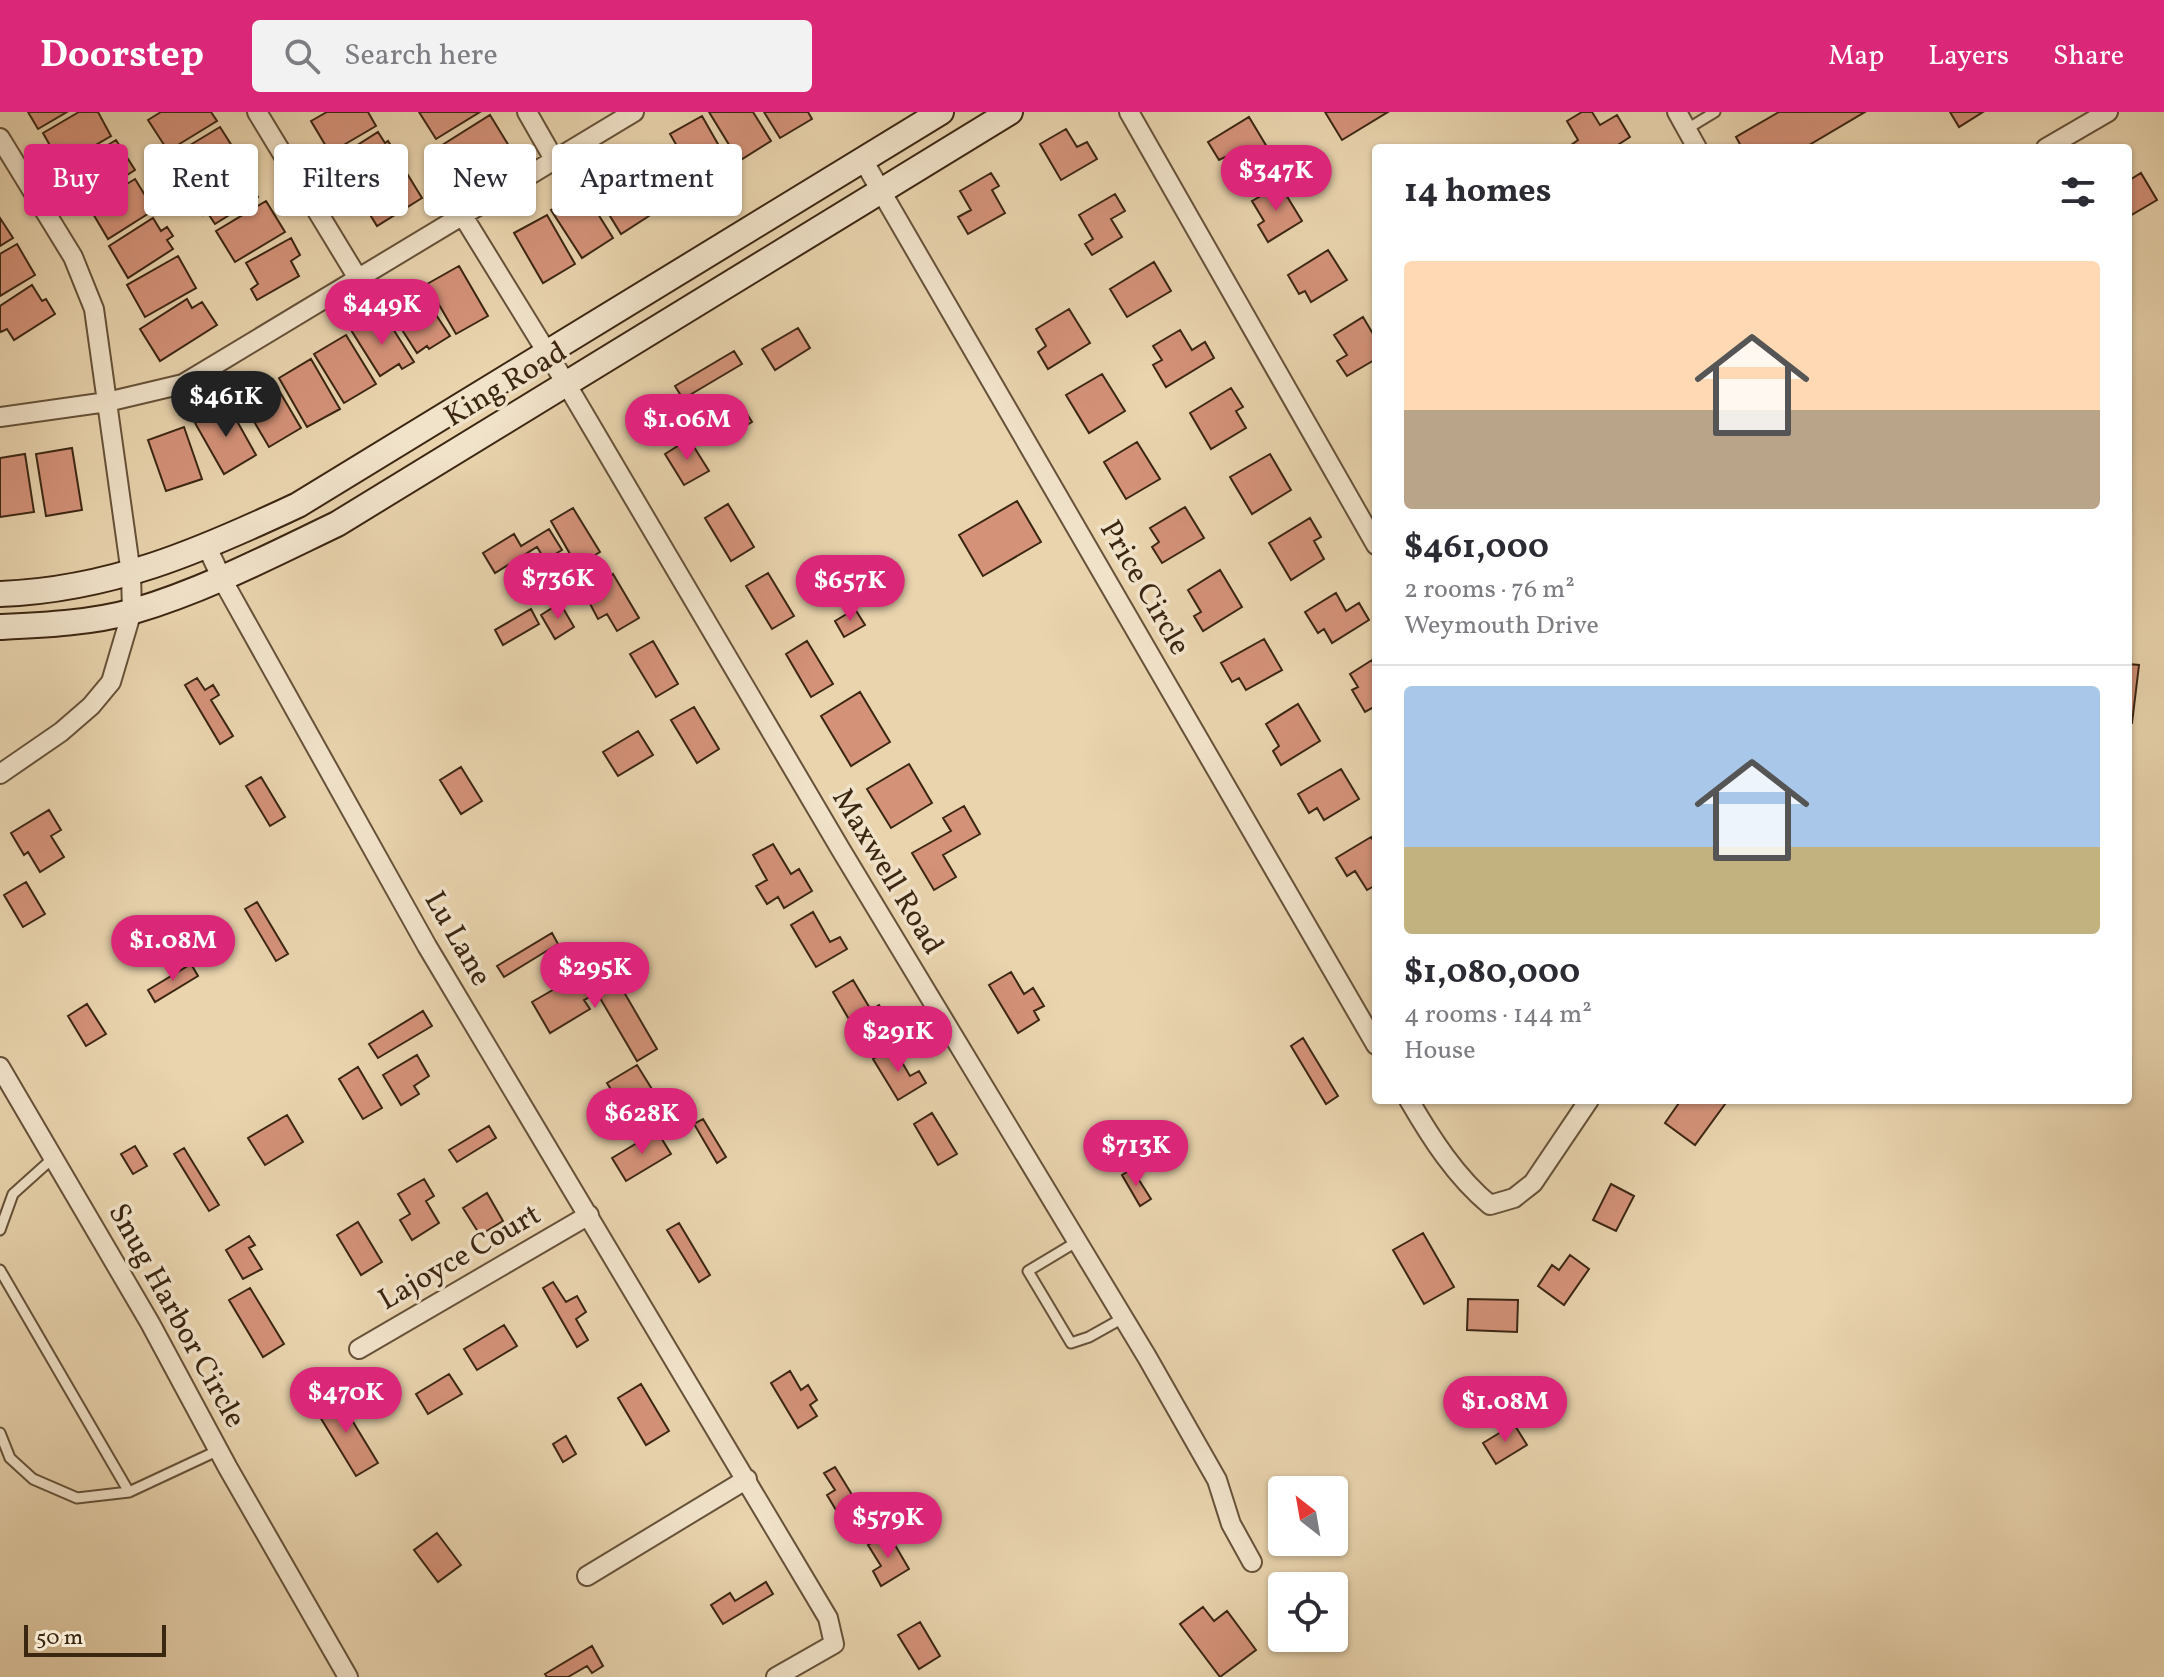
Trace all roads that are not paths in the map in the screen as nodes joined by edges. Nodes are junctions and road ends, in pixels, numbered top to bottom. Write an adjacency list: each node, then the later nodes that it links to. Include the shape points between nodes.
1 (257, 112): 19 (street)
2 (527, 112): 15 (street)
3 (634, 112): 12 (street)
4 (941, 112): 16 (street, King Road)
5 (1010, 112): 17 (street, King Road)
6 (1129, 112): 24 (street)
7 (1677, 112): 10 (street)
8 (1715, 112): 10 (lane)
9 (2108, 112): 14 (street)
10 (1687, 129): 13 (street)
11 (0, 138): 22 (street, via 73,257 94,309)
12 (582, 144)
13 (1695, 144)
14 (2053, 144)
15 (552, 156)
16 (863, 160): 17 (street, Price Circle); 20 (street, King Road)
17 (882, 190): 21 (street, King Road); 32 (street, Price Circle)
18 (463, 216): 19 (street); 20 (street, Maxwell Road)
19 (359, 280): 22 (street, via 183,384)
20 (547, 354): 21 (street, Maxwell Road); 25 (street, King Road, via 298,505)
21 (567, 385): 27 (street, King Road, via 337,524); 39 (street, Maxwell Road)
22 (107, 402): 23 (street); 26 (street)
23 (0, 417)
24 (1372, 538)
25 (207, 547): 26 (street, King Road); 27 (street, Lu Lane)
26 (131, 574): 28 (street, King Road); 29 (street)
27 (222, 579): 29 (street, King Road); 37 (street, Lu Lane, via 427,946)
28 (0, 594)
29 (132, 611): 30 (street, King Road); 31 (street, via 111,682 61,732)
30 (0, 627)
31 (0, 774)
32 (1372, 1038)
33 (0, 1067): 36 (street, Snug Harbor Circle)
34 (1411, 1104): 35 (street, via 1472,1190 1490,1205 1514,1198 1533,1183)
35 (1586, 1104)
36 (53, 1158): 38 (lane, via 13,1194); 44 (street, Snug Harbor Circle)
37 (589, 1215): 42 (street, Lajoyce Court); 45 (street, Lu Lane)
38 (0, 1230)
39 (1078, 1241): 41 (street, Maxwell Road); 41 (lane, via 1028,1271 1071,1343)
40 (0, 1270): 46 (lane)
41 (1123, 1318): 47 (street, Maxwell Road, via 1217,1480 1231,1524)
42 (359, 1349)
43 (0, 1433): 46 (lane, via 10,1458 33,1479 77,1498)
44 (219, 1450): 46 (lane); 49 (street, Snug Harbor Circle)
45 (747, 1479): 48 (street); 50 (street, Lu Lane, via 828,1618 834,1644)
46 (129, 1492)
47 (1252, 1562)
48 (587, 1576)
49 (348, 1677)
50 (776, 1677)

